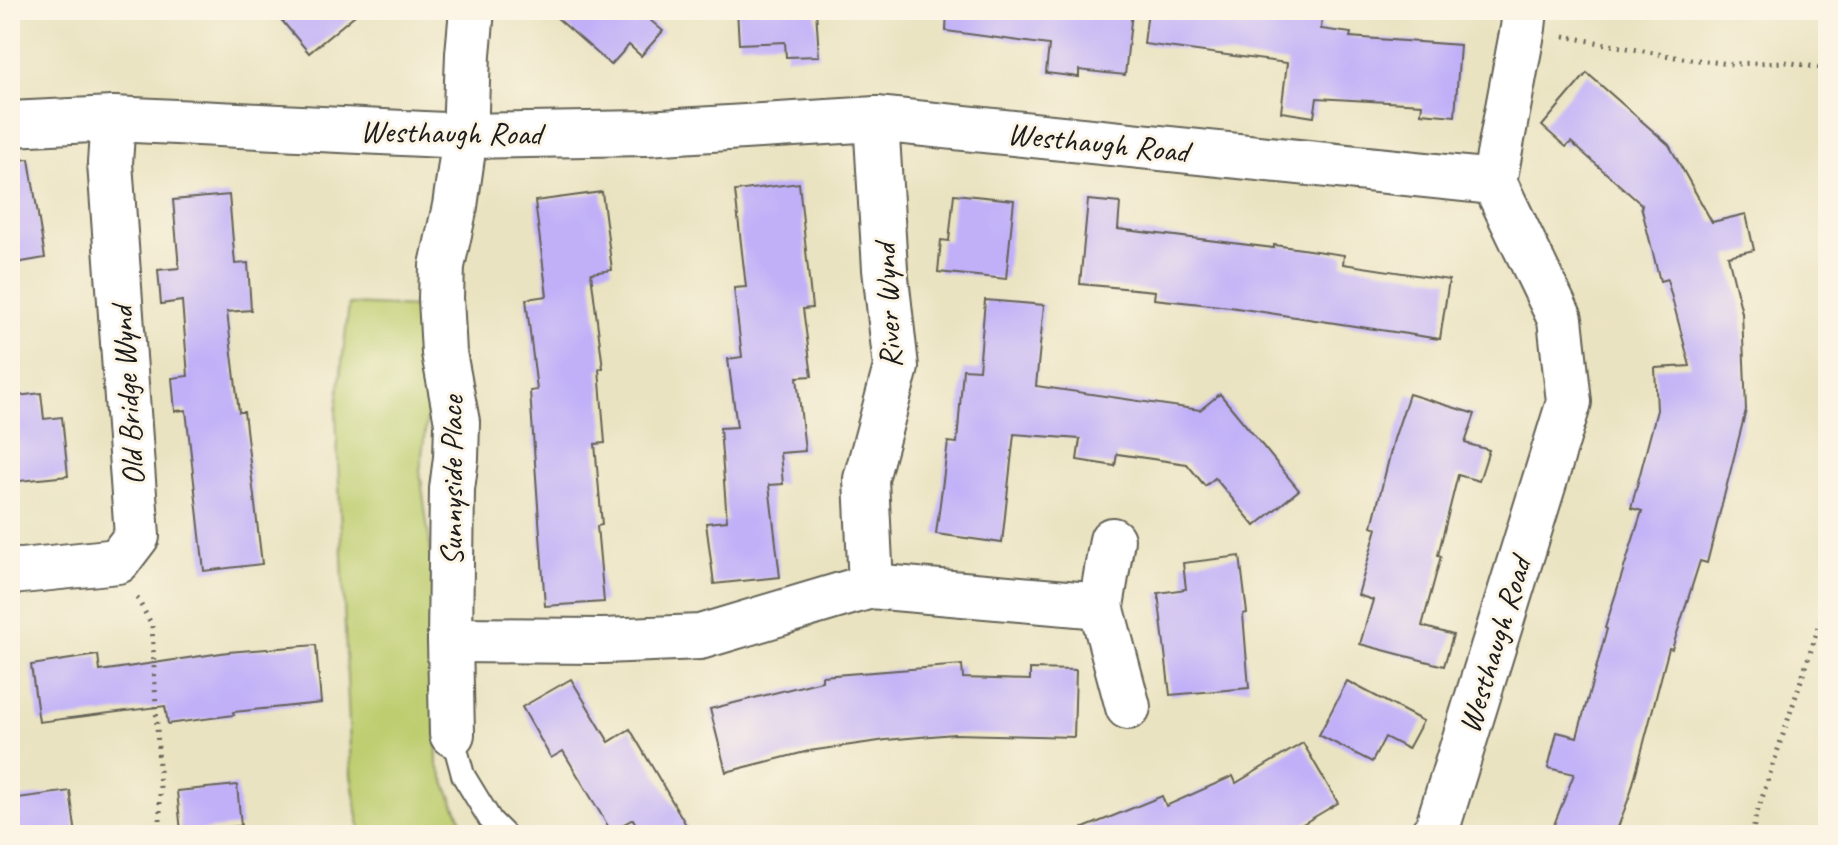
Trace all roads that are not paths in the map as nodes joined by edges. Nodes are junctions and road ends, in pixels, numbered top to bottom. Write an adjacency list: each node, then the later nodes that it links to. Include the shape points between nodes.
1 (472, 10): 6 (street, Sunnyside Place)
2 (1524, 19): 7 (street)
3 (113, 119): 5 (street, Westhaugh Road); 6 (street, Westhaugh Road); 9 (street, Old Bridge Wynd, via 110,163 137,536 118,561)
4 (876, 119): 6 (street, Westhaugh Road, via 646,133); 7 (street, Westhaugh Road); 10 (street, River Wynd, via 896,367 866,479)
5 (10, 124)
6 (465, 136): 12 (street, Sunnyside Place, via 441,298 444,353 457,422)
7 (1494, 182): 16 (street, Westhaugh Road, via 1560,319 1569,402)
8 (1112, 540): 11 (street)
9 (11, 572)
10 (871, 586): 11 (street); 12 (street, via 700,637)
11 (1101, 606): 13 (street)
12 (450, 640): 14 (street, Sunnyside Place)
13 (1128, 707)
14 (452, 734): 15 (lane, via 463,775)
15 (505, 835)
16 (1432, 835)

